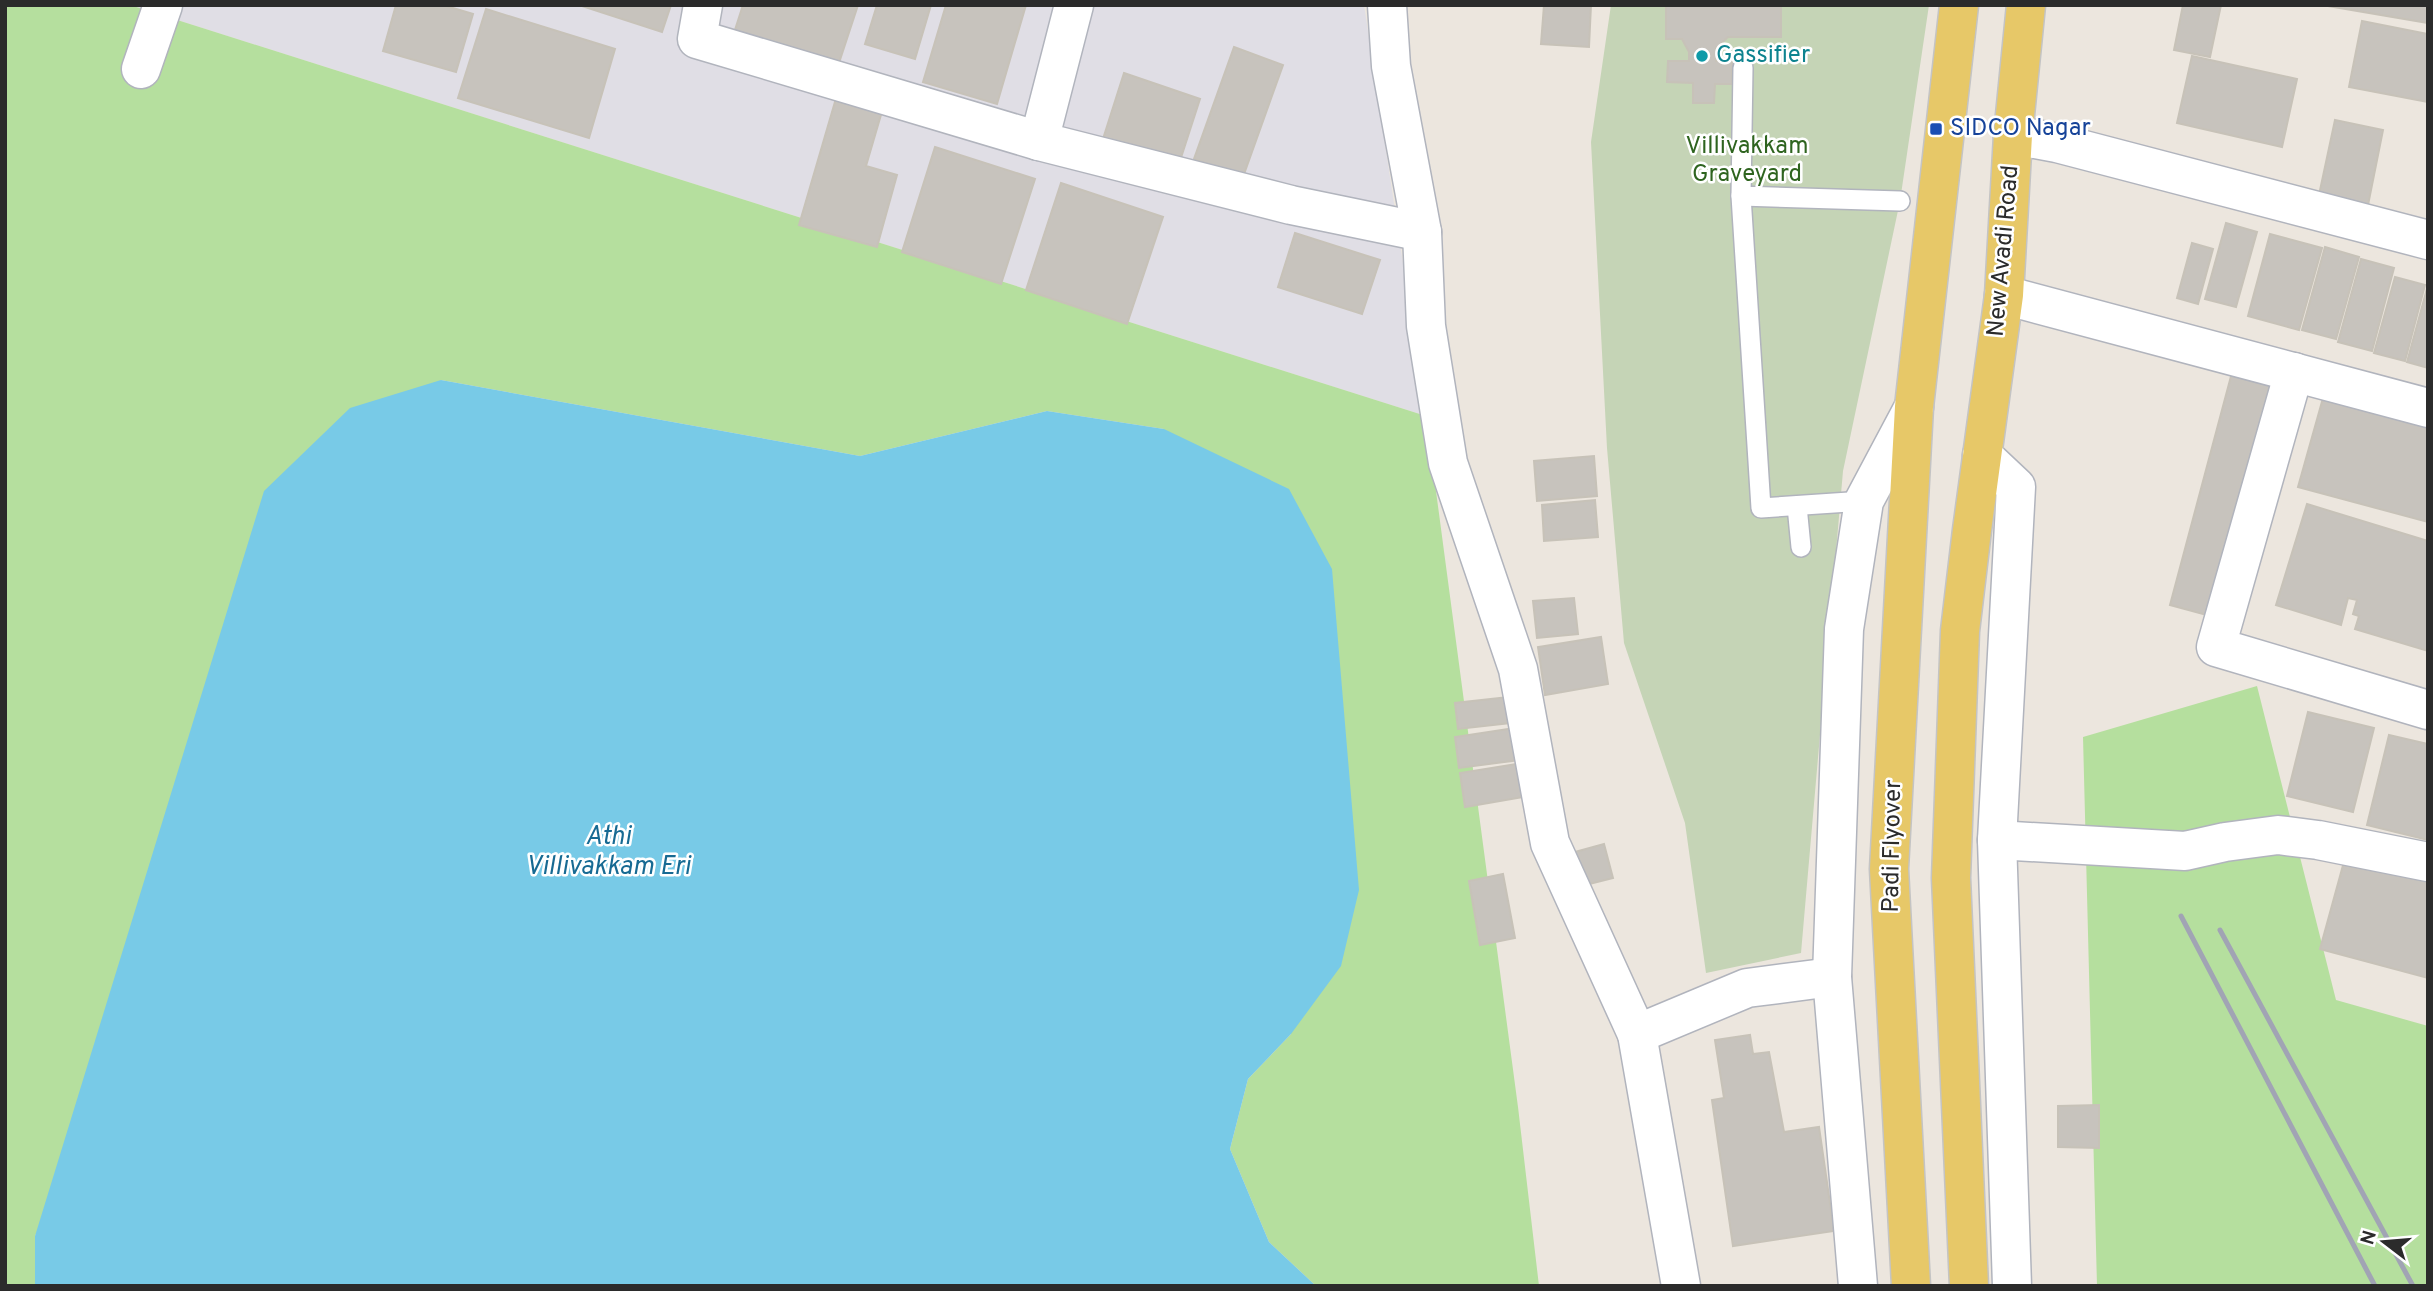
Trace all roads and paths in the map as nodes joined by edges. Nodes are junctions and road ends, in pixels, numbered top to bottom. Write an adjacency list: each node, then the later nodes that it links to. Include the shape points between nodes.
1 (163, 5): 8 (street)
2 (703, 5): 10 (street, via 697,39)
3 (1074, 5): 10 (street)
4 (1387, 5): 13 (street, via 1391,66)
5 (1959, 5): 17 (main road)
6 (2026, 5): 9 (main road, New Avadi Road)
7 (1742, 68): 11 (lane)
8 (141, 69)
9 (2013, 135): 14 (street); 15 (main road, New Avadi Road)
10 (1039, 141): 13 (street, via 1291,205)
11 (1741, 197): 12 (lane); 21 (lane, via 1761,508)
12 (1900, 201)
13 (1422, 232): 27 (street, via 1426,326 1448,463 1518,669 1550,843)
14 (2428, 240)
15 (2004, 295): 16 (street); 19 (main road, New Avadi Road)
16 (2294, 372): 18 (street); 23 (street, via 2216,647)
17 (1914, 407): 20 (street); 30 (main road, Padi Flyover, via 1889,869)
18 (2428, 408)
19 (1982, 455): 24 (street, via 2016,486); 31 (main road, via 1960,631 1951,878)
20 (1864, 501): 21 (lane); 26 (street, via 1844,629)
21 (1797, 506): 22 (lane)
22 (1801, 547)
23 (2428, 710)
24 (1997, 840): 25 (street, via 2185,851 2278,835); 32 (street)
25 (2428, 862)
26 (1832, 977): 27 (street, via 1746,988); 29 (street)
27 (1637, 1034): 28 (street)
28 (1681, 1286)
29 (1858, 1286)
30 (1911, 1286)
31 (1969, 1286)
32 (2012, 1286)

